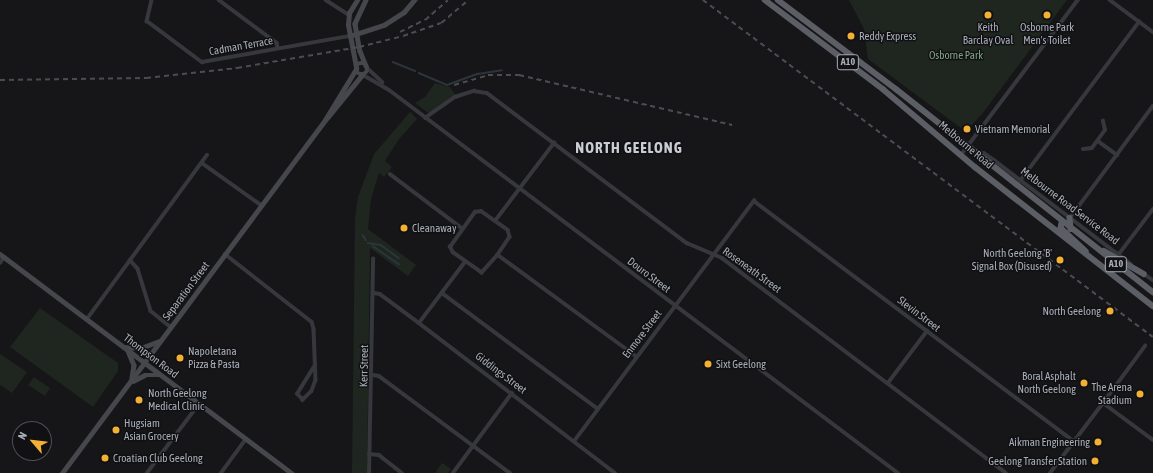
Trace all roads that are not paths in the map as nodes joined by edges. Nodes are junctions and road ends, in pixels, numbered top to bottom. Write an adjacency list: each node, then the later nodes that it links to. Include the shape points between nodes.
1 (152, 0): 17 (street, Cadman Terrace, via 147,21 202,62)
2 (219, 0): 17 (street, via 277,43)
3 (326, 0): 11 (street)
4 (357, 0): 11 (main road)
5 (366, 0): 12 (main road)
6 (414, 0): 15 (main road, via 404,12 382,26)
7 (765, 0): 32 (highway, Melbourne Road / A10, via 883,89)
8 (778, 0): 28 (highway, Melbourne Road / A10)
9 (1078, 0): 28 (street)
10 (1110, 0): 13 (street)
11 (349, 15): 12 (main road); 16 (main road)
12 (357, 17): 15 (main road)
13 (1139, 22): 14 (street); 36 (street)
14 (1153, 32)
15 (357, 35): 16 (main road); 18 (main road)
16 (350, 36): 17 (street, Cadman Terrace); 19 (main road)
17 (278, 48)
18 (367, 67): 19 (main road, via 360,64); 20 (main road, Separation Street); 21 (street, Douro Street)
19 (356, 68): 20 (main road); 24 (main road, Separation Street)
20 (363, 75): 21 (street, Douro Street); 24 (main road, Separation Street)
21 (389, 90): 23 (street, Douro Street)
22 (1153, 106): 33 (street)
23 (425, 118): 27 (street, Roseneath Street, via 452,98 482,91); 37 (street, Douro Street)
24 (324, 120): 39 (main road, Separation Street)
25 (1103, 121): 26 (street, via 1105,130)
26 (1098, 140): 29 (street, via 1092,148); 33 (street)
27 (554, 143): 37 (street); 48 (street, Roseneath Street, via 687,243)
28 (968, 146): 30 (highway, Melbourne Road / A10); 32 (street)
29 (1083, 149)
30 (974, 151): 36 (street, Melbourne Road Service Road, via 984,153); 43 (highway, Melbourne Road / A10)
31 (207, 155): 34 (street)
32 (961, 155): 52 (highway, Melbourne Road / A10)
33 (1117, 155): 41 (street)
34 (202, 162): 39 (street); 54 (street)
35 (390, 174): 44 (street)
36 (1020, 181): 41 (street, Melbourne Road Service Road)
37 (519, 189): 42 (street); 62 (street, Douro Street)
38 (754, 201): 48 (street, Enmore Street); 67 (street, Slevin Street)
39 (261, 205): 47 (main road, Separation Street)
40 (1153, 210): 49 (street)
41 (1070, 218): 45 (highway); 49 (street, Melbourne Road Service Road)
42 (495, 221): 44 (street, via 478,211); 50 (street, via 510,234 509,241)
43 (1062, 222): 45 (highway, Melbourne Road / A10); 52 (highway, via 1061,228 1082,246)
44 (462, 228): 55 (street, via 450,247 453,253)
45 (1071, 230): 46 (highway, Melbourne Road / A10)
46 (1078, 235): 57 (highway); 59 (highway, Melbourne Road / A10)
47 (225, 254): 66 (main road, Separation Street); 73 (street, via 310,319 314,329)
48 (714, 254): 62 (street, Enmore Street); 77 (street, Roseneath Street)
49 (1119, 254): 57 (street, Melbourne Road Service Road)
50 (498, 255): 55 (street, via 482,273); 71 (street)
51 (2, 256): 56 (street); 64 (main road, Thompson Road)
52 (1090, 257): 63 (highway, Melbourne Road / A10)
53 (373, 259): 60 (street, Kerr Street)
54 (130, 260): 64 (street); 66 (street, via 138,269 151,311)
55 (465, 262): 61 (street)
56 (0, 263)
57 (1144, 274): 58 (street, Melbourne Road Service Road)
58 (1153, 280)
59 (1153, 292)
60 (374, 293): 65 (street, Giddings Street, via 380,294); 74 (street, Kerr Street)
61 (442, 293): 65 (street); 81 (street)
62 (675, 305): 71 (street, Enmore Street); 97 (street, Douro Street)
63 (1153, 306)
64 (87, 319): 70 (main road, Thompson Road)
65 (419, 323): 78 (street, Giddings Street)
66 (171, 327): 68 (main road, Separation Street)
67 (927, 331): 77 (street); 85 (street, Slevin Street)
68 (161, 340): 70 (main road, via 141,348); 72 (main road, Separation Street)
69 (1145, 346): 79 (street)
70 (125, 348): 72 (main road, Thompson Road); 76 (main road, via 134,365)
71 (636, 356): 81 (street, Enmore Street)
72 (144, 363): 75 (main road, Thompson Road); 76 (main road, Separation Street)
73 (315, 365): 73 (street, via 315,386 306,399 303,399 297,394)
74 (373, 375): 86 (street, via 380,376); 87 (street, Kerr Street)
75 (162, 376): 76 (main road, via 143,375); 80 (main road, Thompson Road)
76 (130, 383): 88 (main road, Separation Street)
77 (888, 383): 98 (street, Roseneath Street)
78 (512, 393): 83 (street, Giddings Street); 86 (street)
79 (1103, 403): 84 (street); 85 (street)
80 (199, 404): 82 (main road, Thompson Road); 89 (street)
81 (598, 409): 83 (street, Enmore Street)
82 (246, 439): 90 (street); 91 (main road, Thompson Road)
83 (575, 440): 96 (street, Giddings Street)
84 (1153, 440)
85 (1074, 441): 99 (street)
86 (473, 445): 94 (street); 95 (street)
87 (370, 454): 92 (street, Kerr Street); 93 (street, via 378,455)
88 (62, 473)
89 (147, 473)
90 (221, 473)
91 (292, 473)
92 (369, 473)
93 (402, 473)
94 (453, 473)
95 (510, 473)
96 (615, 473)
97 (898, 473)
98 (1006, 473)
99 (1050, 473)

